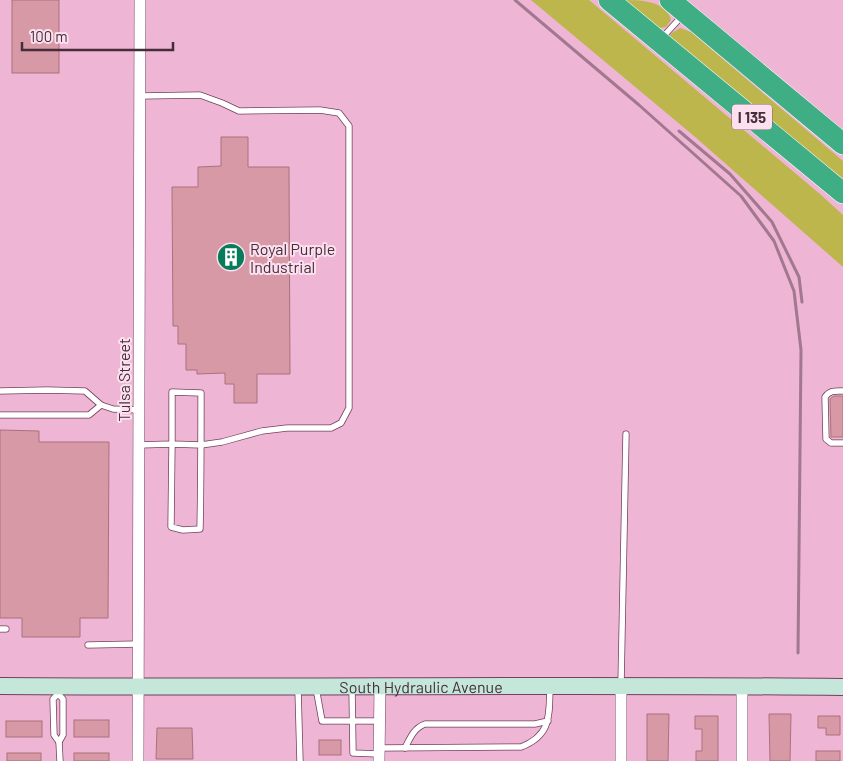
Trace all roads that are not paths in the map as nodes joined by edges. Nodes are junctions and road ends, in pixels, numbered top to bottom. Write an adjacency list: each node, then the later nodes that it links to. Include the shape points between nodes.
1 (140, 0): 5 (street, Tulsa Street)
2 (609, 0): 4 (highway, I 135)
3 (677, 6): 4 (lane); 6 (highway, I 135)
4 (660, 42): 7 (highway, I 135)
5 (140, 96): 11 (street, Tulsa Street); 17 (lane, via 200,95 239,111 339,112 349,126 349,408 341,422 331,428 262,431)
6 (843, 144)
7 (843, 193)
8 (0, 391): 10 (lane, via 86,391)
9 (843, 391): 15 (lane, via 833,391 826,397 826,438 831,443)
10 (101, 405): 11 (lane); 12 (lane, via 89,416)
11 (139, 410): 16 (street, Tulsa Street)
12 (0, 415)
13 (626, 434): 20 (lane)
14 (172, 444): 16 (lane); 17 (lane); 17 (lane, via 172,392 201,393); 17 (lane, via 171,527 183,530 200,529)
15 (843, 444)
16 (139, 445): 18 (street, Tulsa Street)
17 (200, 445)
18 (139, 644): 19 (lane); 26 (street, Tulsa Street)
19 (88, 645)
20 (621, 684): 21 (street, South Hydraulic Avenue); 25 (street, South Hydraulic Avenue); 40 (street)
21 (550, 685): 24 (street, South Hydraulic Avenue); 31 (lane)
22 (0, 686): 30 (street, South Hydraulic Avenue)
23 (352, 686): 24 (street, South Hydraulic Avenue); 28 (street, South Hydraulic Avenue); 32 (lane)
24 (380, 686): 33 (street)
25 (742, 686): 29 (street, South Hydraulic Avenue); 41 (street)
26 (139, 687): 27 (street, South Hydraulic Avenue); 30 (street, South Hydraulic Avenue); 38 (street, Tulsa Street)
27 (298, 687): 28 (street, South Hydraulic Avenue); 39 (lane)
28 (315, 687): 32 (lane, via 322,721)
29 (843, 687)
30 (58, 690): 34 (lane, via 63,699 64,735); 34 (lane, via 53,699 54,735)
31 (548, 720): 35 (lane, via 545,730 537,738 521,747); 35 (lane, via 535,724 425,724 412,734)
32 (352, 721): 33 (lane); 36 (lane, via 353,753)
33 (380, 721): 36 (street)
34 (60, 742): 37 (lane)
35 (405, 748): 36 (lane)
36 (379, 754)
37 (60, 761)
38 (138, 761)
39 (300, 761)
40 (621, 761)
41 (742, 761)

